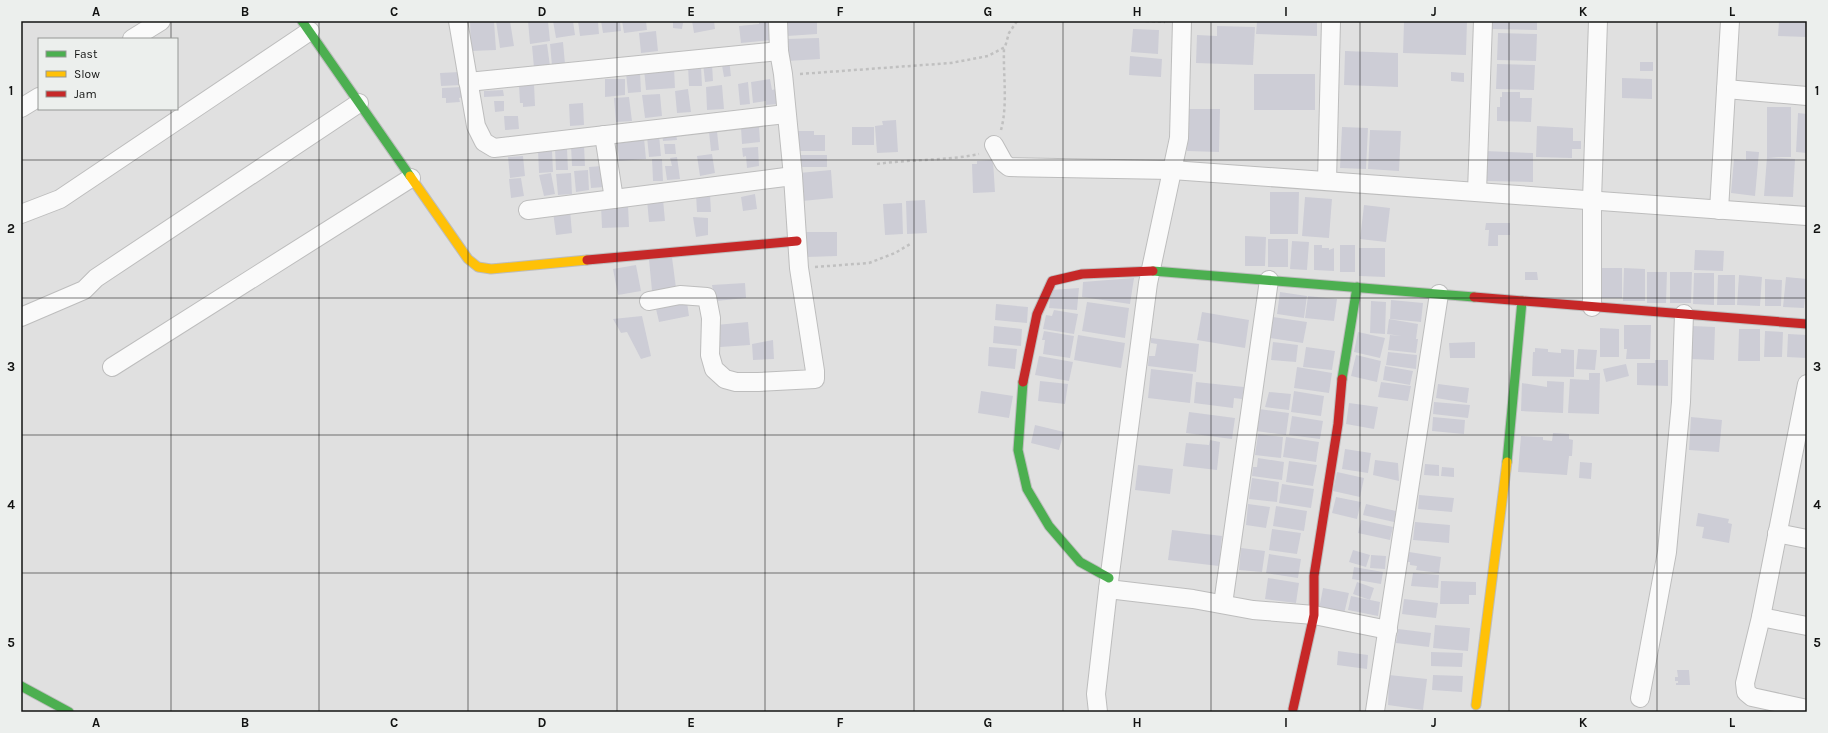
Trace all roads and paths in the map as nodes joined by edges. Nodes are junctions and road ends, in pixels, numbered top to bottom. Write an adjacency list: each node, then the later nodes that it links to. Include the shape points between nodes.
1 (161, 21): 11 (street)
2 (458, 21): 15 (street)
3 (778, 21): 13 (street)
4 (1017, 21): 12 (path)
5 (1182, 21): 25 (street, via 1179,138)
6 (1331, 21): 28 (street)
7 (1483, 21): 29 (street)
8 (1598, 21): 31 (street)
9 (1730, 21): 16 (street)
10 (306, 26): 19 (street); 34 (street, via 60,199)
11 (134, 38)
12 (1004, 48): 14 (path, via 988,56 951,63); 23 (path, via 1005,115 1000,137)
13 (779, 51): 14 (street); 15 (street)
14 (783, 74): 21 (street)
15 (468, 82): 22 (street, via 476,126 484,142 494,148)
16 (1726, 90): 17 (street); 33 (street)
17 (1807, 96)
18 (38, 98): 20 (street)
19 (359, 103): 27 (street); 47 (street, via 96,278 84,290)
20 (21, 108)
21 (786, 114): 22 (street); 26 (street)
22 (604, 135): 30 (street)
23 (994, 145): 24 (path, via 990,152 970,156); 25 (street, via 1004,163 1010,167)
24 (877, 164)
25 (1172, 170): 28 (street); 39 (street)
26 (793, 176): 30 (street); 36 (street)
27 (411, 178): 36 (street, via 468,259 478,267 491,269); 49 (street)
28 (1327, 181): 29 (street)
29 (1477, 192): 31 (street)
30 (614, 199): 32 (street)
31 (1592, 200): 33 (street); 45 (street)
32 (528, 210)
33 (1719, 210): 35 (street)
34 (21, 214)
35 (1807, 216)
36 (797, 241): 38 (street)
37 (912, 243): 38 (path, via 869,263)
38 (799, 268): 43 (street, via 815,379 736,382 724,379 714,369 710,355 711,318 707,297 680,295)
39 (1151, 271): 40 (street); 54 (street); 54 (street, via 1082,274 1052,281 1038,314 1022,389 1018,450 1027,489 1049,526 1080,562)
40 (1269, 280): 41 (street); 55 (street)
41 (1357, 287): 42 (street); 56 (street, via 1314,576)
42 (1439, 294): 44 (street); 59 (street, via 1394,576)
43 (649, 301)
44 (1522, 301): 45 (street); 62 (street, via 1514,405 1493,594)
45 (1592, 306): 46 (street)
46 (1684, 314): 48 (street); 61 (street, via 1681,402 1667,552)
47 (21, 317)
48 (1807, 324)
49 (112, 367)
50 (1807, 384): 51 (street)
51 (1800, 447): 52 (street)
52 (1777, 533): 53 (street); 57 (street)
53 (1807, 539)
54 (1109, 584): 55 (street); 67 (street, via 1096,694)
55 (1223, 604): 56 (street, via 1253,610)
56 (1314, 615): 59 (street); 63 (street)
57 (1761, 617): 58 (street); 64 (street, via 1745,683 1746,692 1752,697)
58 (1807, 626)
59 (1388, 630): 65 (street)
60 (21, 686): 66 (street)
61 (1640, 698)
62 (1476, 705)
63 (1292, 708)
64 (1807, 709)
65 (1375, 711)
66 (69, 712)
67 (1098, 712)

